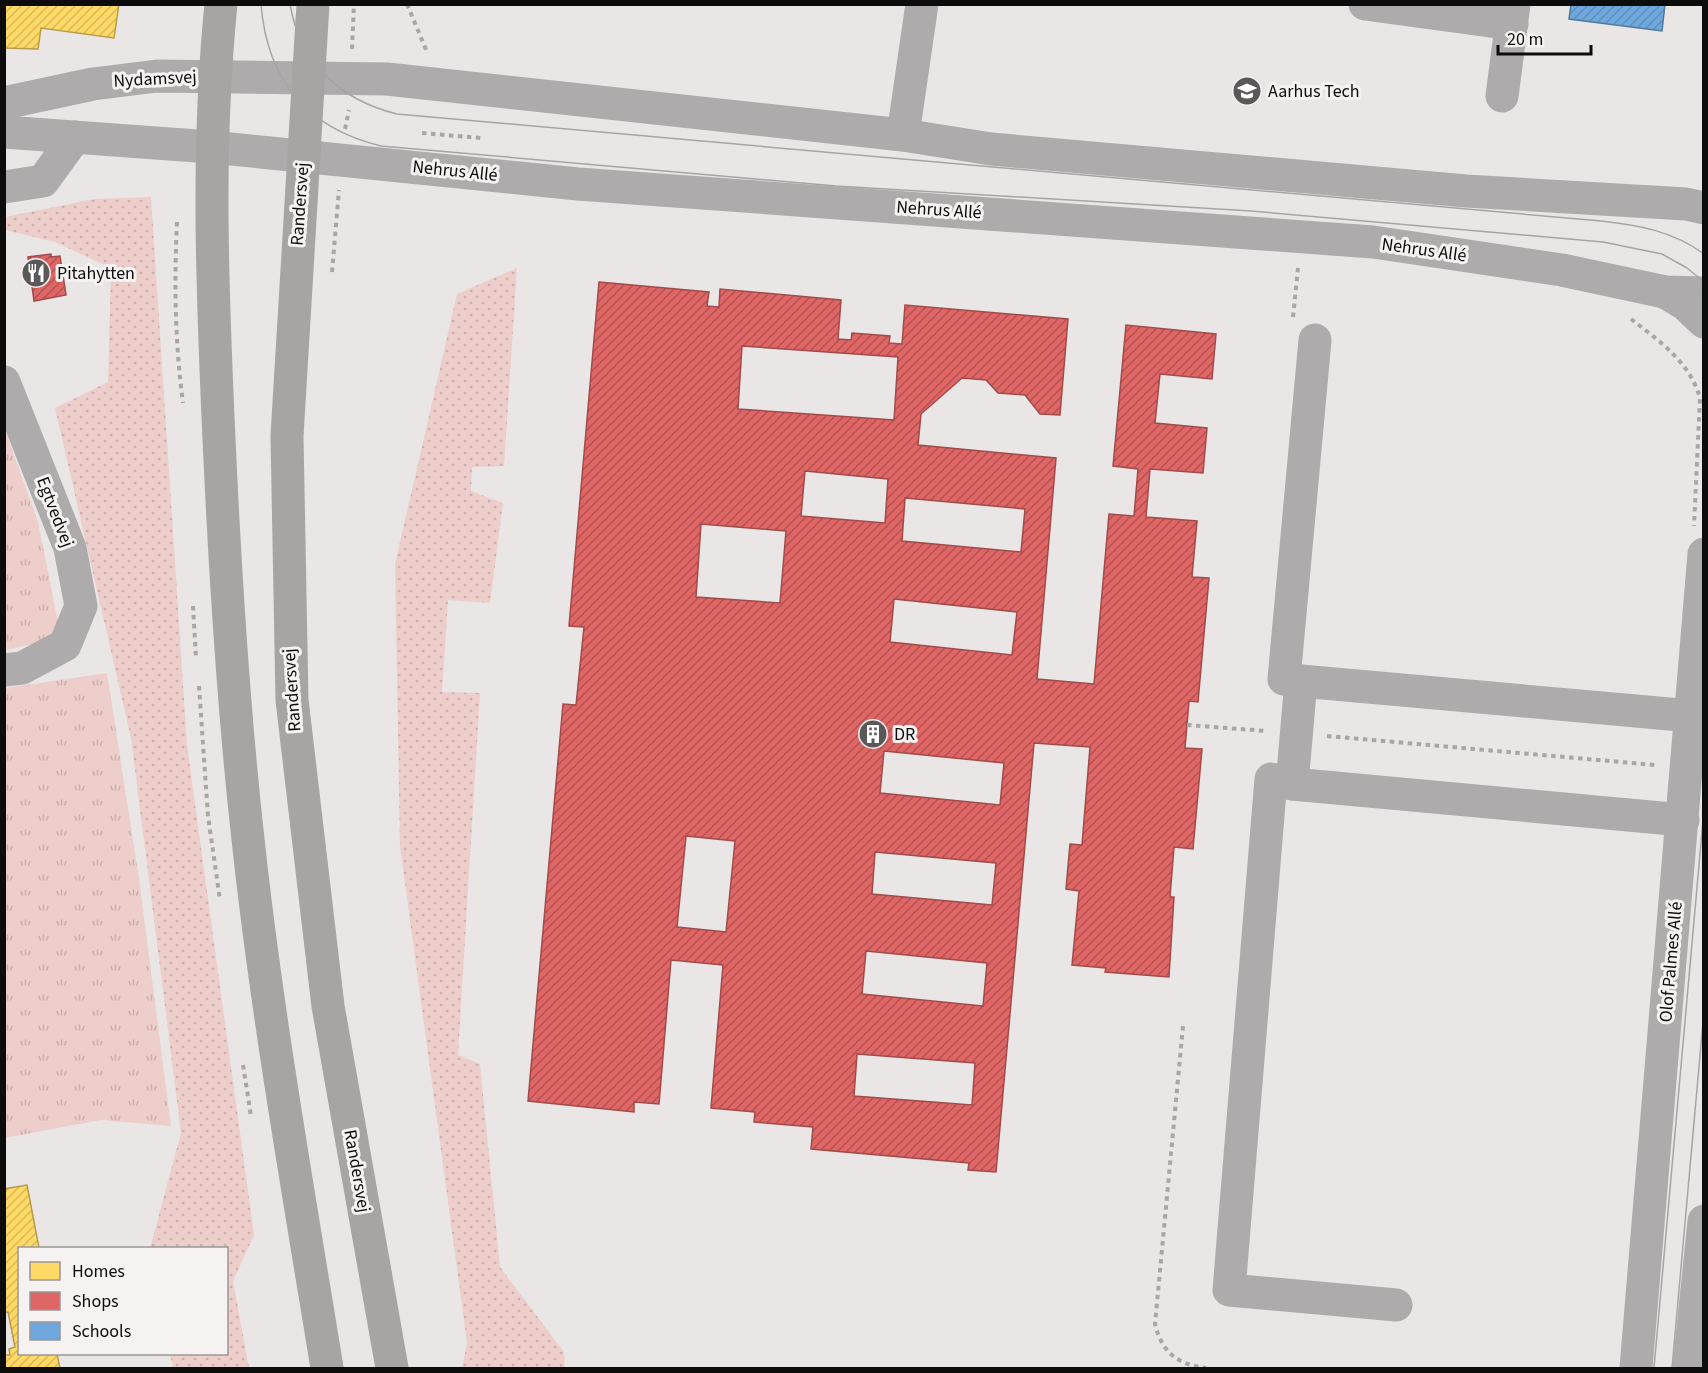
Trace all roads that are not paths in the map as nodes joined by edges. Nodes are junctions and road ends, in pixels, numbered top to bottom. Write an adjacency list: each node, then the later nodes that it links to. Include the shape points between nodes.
1 (222, 4): 6 (main road)
2 (313, 4): 7 (main road, Randersvej)
3 (922, 4): 11 (street)
4 (1365, 4): 5 (street)
5 (1513, 14): 8 (street)
6 (214, 76): 7 (street, Nydamsvej); 9 (street, Nydamsvej, via 157,76 93,84); 13 (main road)
7 (308, 77): 11 (street, via 438,83); 14 (main road, Randersvej)
8 (1502, 96)
9 (4, 103)
10 (4, 132): 12 (street)
11 (903, 135): 16 (street, via 991,149)
12 (75, 137): 13 (street); 15 (street, via 43,181)
13 (211, 147): 14 (street, Nehrus Allé); 31 (main road, via 225,580 247,831 270,1018)
14 (303, 156): 17 (street, Nehrus Allé, via 578,184 1373,242 1550,269); 32 (main road, Randersvej, via 287,436 292,700 328,1006)
15 (4, 187)
16 (1704, 208)
17 (1665, 292): 18 (street); 19 (street)
18 (1704, 293)
19 (1704, 322)
20 (1315, 340): 24 (street, via 1284,679)
21 (4, 382): 23 (street, Egtvedvej, via 70,548 81,606 65,645 22,668)
22 (1704, 554): 25 (street, Olof Palmes Allé)
23 (4, 670)
24 (1301, 681): 25 (street); 26 (street)
25 (1692, 716): 27 (street, Olof Palmes Allé)
26 (1292, 784): 27 (street); 29 (street, via 1271,779 1229,1290)
27 (1683, 820): 33 (street, Olof Palmes Allé)
28 (1704, 1221): 30 (street)
29 (1396, 1305)
30 (1695, 1349)
31 (327, 1368)
32 (392, 1368)
33 (1636, 1368)

